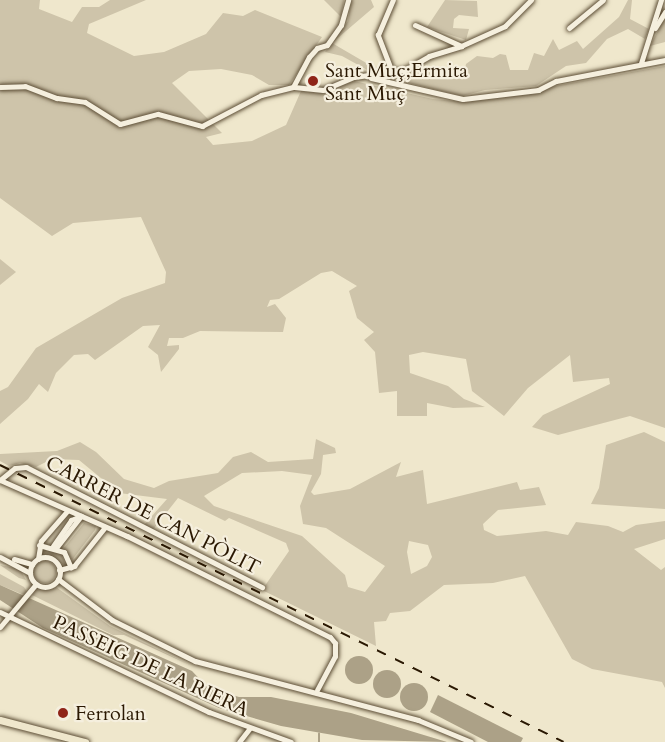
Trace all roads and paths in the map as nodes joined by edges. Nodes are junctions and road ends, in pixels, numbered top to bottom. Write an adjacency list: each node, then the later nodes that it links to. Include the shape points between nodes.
1 (348, 0): 16 (street, via 341,26 327,45 316,48)
2 (393, 0): 13 (street, via 378,35)
3 (531, 0): 10 (street, via 505,26)
4 (603, 0): 8 (street)
5 (661, 0): 9 (street)
6 (665, 12): 9 (street)
7 (415, 25): 10 (street)
8 (569, 28)
9 (654, 30): 12 (street)
10 (461, 46): 13 (street)
11 (665, 60): 12 (street)
12 (641, 63): 14 (street, via 556,81 538,90 463,99)
13 (392, 72): 14 (street)
14 (368, 78): 16 (street, via 354,77 319,90)
15 (0, 87): 16 (street, via 25,86 57,98 85,102 120,124 158,114 200,127 256,96)
16 (293, 87)
17 (0, 480): 18 (street); 30 (street, CARRER DE CAN PÒLIT, via 15,468 26,467)
18 (67, 511): 19 (street); 21 (street)
19 (81, 516): 20 (street); 22 (street, via 71,520)
20 (105, 526): 25 (street); 34 (street, via 330,637 336,646 335,656)
21 (39, 544): 22 (street); 24 (street)
22 (55, 547): 25 (street, via 69,558)
23 (0, 555): 24 (street); 27 (street)
24 (35, 562): 26 (street, via 53,560); 27 (street)
25 (70, 568): 26 (street)
26 (59, 570): 28 (street)
27 (30, 573): 29 (street)
28 (56, 581): 29 (street, via 45,587); 34 (street, via 139,636 195,661 236,675)
29 (36, 584): 32 (street)
30 (262, 587)
31 (0, 612): 32 (street, PASSEIG DE LA RIERA)
32 (11, 615): 33 (street); 36 (street, PASSEIG DE LA RIERA)
33 (0, 627)
34 (318, 688): 40 (street, via 325,694 418,720)
35 (0, 720): 37 (main road)
36 (250, 728): 38 (street); 39 (street, PASSEIG DE LA RIERA)
37 (86, 742)
38 (239, 742)
39 (291, 742)
40 (471, 742)

